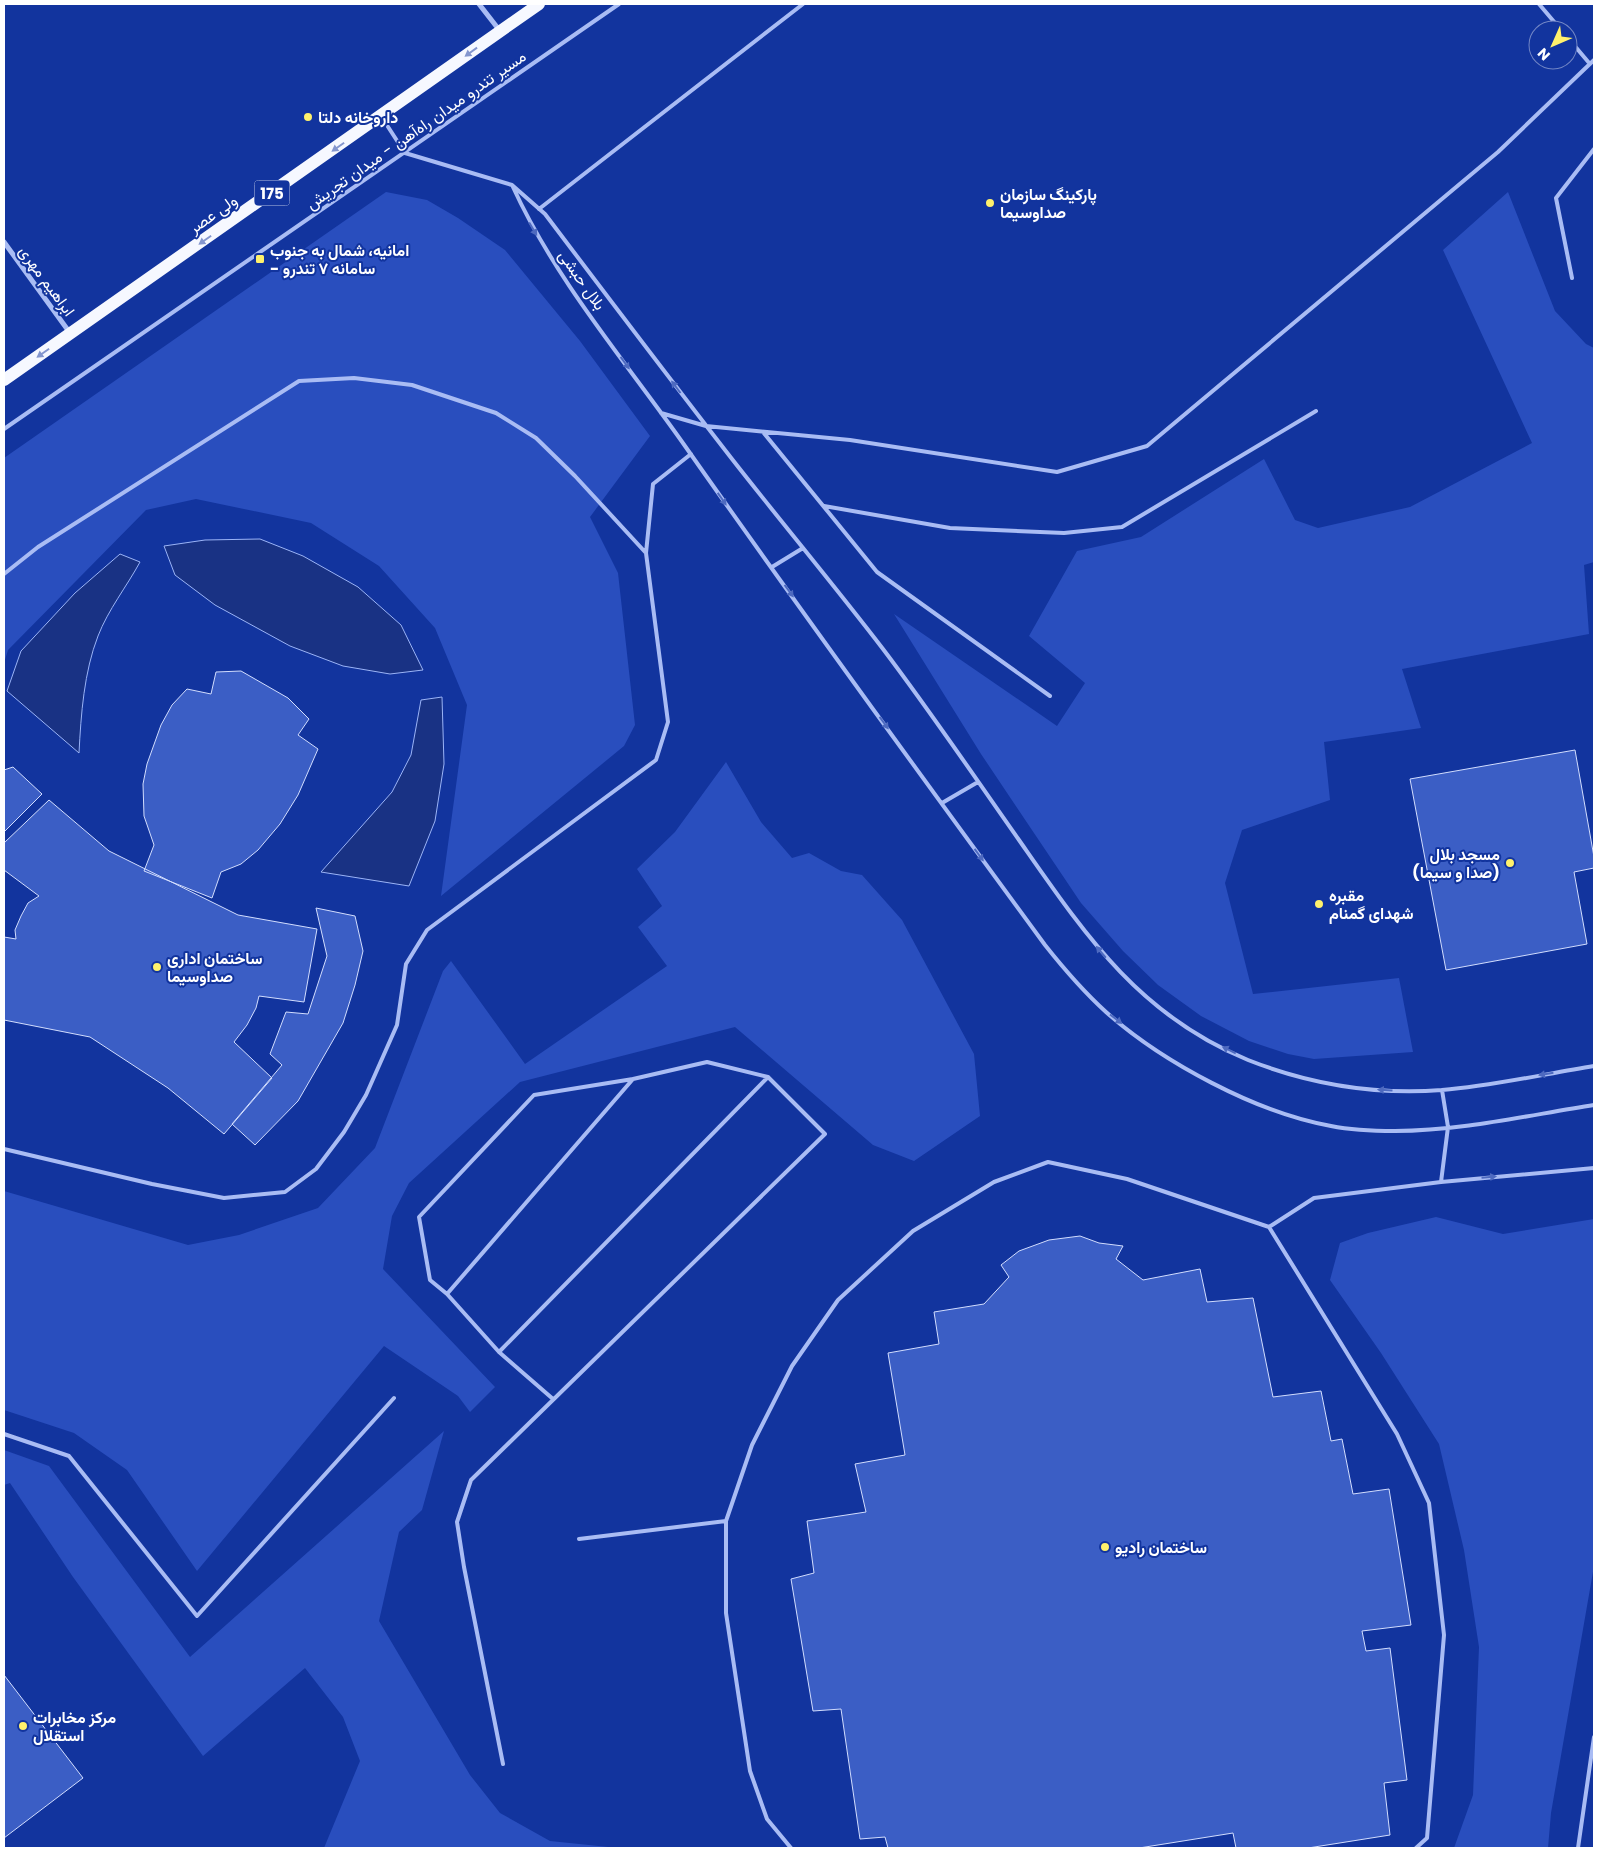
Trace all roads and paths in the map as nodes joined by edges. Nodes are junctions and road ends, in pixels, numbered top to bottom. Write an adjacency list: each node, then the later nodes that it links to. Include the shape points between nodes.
1 (479, 4): 7 (street)
2 (539, 4): 7 (main road, ولی عصر / 175)
3 (619, 4): 13 (lane, مسیر تندرو میدان راه‌آهن - میدان تجریش)
4 (803, 4): 15 (lane)
5 (1539, 4): 6 (lane)
6 (1553, 20)
7 (500, 31): 11 (main road, ولی عصر / 175, one-way to 11)
8 (1578, 50): 10 (lane)
9 (1594, 60): 10 (lane)
10 (1590, 64): 24 (lane, via 1498,152 1147,446 1057,472 850,440)
11 (381, 116): 13 (lane); 18 (main road, ولی عصر / 175, one-way to 18)
12 (1594, 149): 17 (lane, via 1556,198)
13 (405, 154): 14 (lane); 23 (lane, مسیر تندرو میدان راه‌آهن - میدان تجریش)
14 (512, 185): 15 (lane); 21 (lane, بلال حبشی, one-way to 21, via 530,226)
15 (539, 210): 22 (lane, one-way to 15)
16 (4, 242): 18 (street, ابراهیم مهری)
17 (1572, 278)
18 (70, 334): 19 (main road, ولی عصر / 175, one-way to 19)
19 (4, 380)
20 (1316, 411): 26 (lane, via 1122,527 1064,533 950,528)
21 (661, 413): 22 (lane); 25 (lane, بلال حبشی)
22 (706, 426): 24 (lane); 27 (lane)
23 (4, 429)
24 (763, 432): 26 (lane)
25 (691, 454): 28 (lane, via 653,484); 29 (lane, بلال حبشی, one-way to 29)
26 (824, 506): 31 (lane, via 877,572)
27 (803, 548): 29 (lane); 32 (lane, via 884,651)
28 (646, 553): 30 (lane, via 536,438 496,413 412,385 354,378 299,381 38,547); 40 (lane, via 668,722 656,760 427,930 406,964 397,1025 366,1095 316,1169 285,1192 224,1198)
29 (772, 568): 33 (lane, بلال حبشی, one-way to 33)
30 (4, 574)
31 (1050, 696)
32 (978, 782): 33 (lane); 37 (lane, one-way to 32, via 1401,1091 1328,1084 1289,1075 1246,1059 1201,1036 1158,1007 1108,960 1080,927)
33 (942, 804): 39 (lane, بلال حبشی, one-way to 39, via 1044,946 1072,979 1107,1013 1155,1049 1239,1096 1279,1112 1331,1126 1395,1131)
34 (1594, 1066): 37 (lane, one-way to 37)
35 (768, 1077): 36 (lane, via 708,1062); 45 (lane); 47 (lane, via 825,1134)
36 (633, 1080): 44 (lane); 44 (lane, via 534,1096 419,1217 430,1280)
37 (1442, 1090): 39 (lane)
38 (1594, 1105): 39 (lane, بلال حبشی)
39 (1448, 1127): 42 (lane)
40 (4, 1149)
41 (1594, 1168): 42 (lane, one-way to 41)
42 (1441, 1182): 43 (lane, via 1314,1198)
43 (1269, 1227): 49 (lane, via 1127,1179 1048,1162 994,1182 913,1231 838,1300 792,1366 752,1445); 54 (lane, via 1397,1434 1428,1503 1444,1635 1427,1838)
44 (446, 1294): 45 (lane)
45 (499, 1352): 47 (lane)
46 (394, 1398): 48 (lane, via 197,1616 69,1456)
47 (553, 1399): 52 (lane, via 471,1480 457,1522)
48 (4, 1434)
49 (726, 1521): 50 (lane); 53 (lane, via 726,1613 750,1771 767,1819)
50 (578, 1539)
51 (1594, 1737): 55 (lane)
52 (503, 1764)
53 (791, 1848)
54 (1416, 1848)
55 (1578, 1848)

